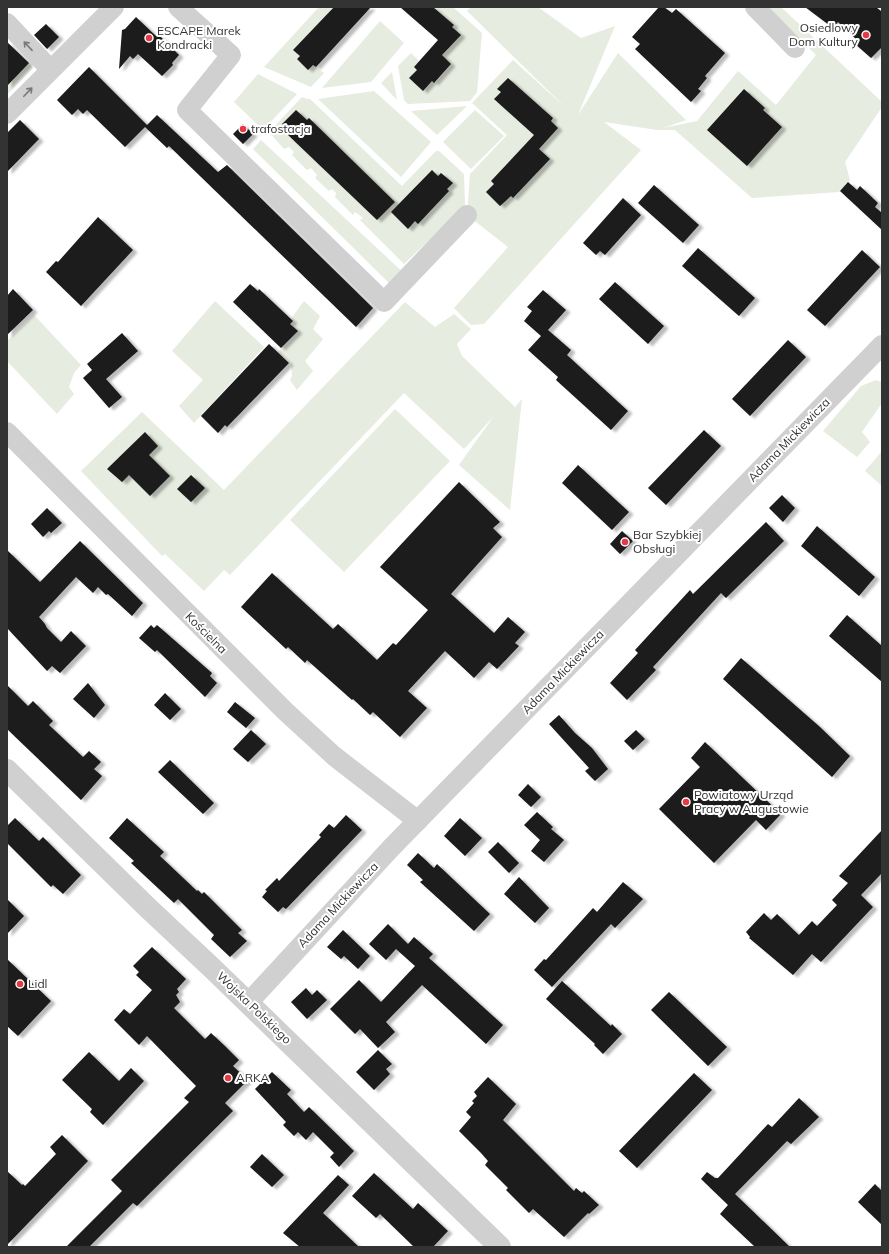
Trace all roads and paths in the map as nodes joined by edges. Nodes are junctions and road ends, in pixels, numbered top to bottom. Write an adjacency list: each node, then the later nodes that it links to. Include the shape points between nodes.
1 (114, 7): 6 (street)
2 (178, 7): 8 (street, via 231,55 187,110 384,302)
3 (756, 7): 5 (street)
4 (7, 23): 6 (street, one-way to 4)
5 (795, 48)
6 (50, 69): 7 (street, one-way to 6)
7 (7, 114)
8 (467, 215)
9 (879, 352): 12 (street, Adama Mickiewicza)
10 (7, 432): 12 (street, Kościelna, via 285,711 334,756)
11 (7, 770): 13 (street, Wojska Polskiego)
12 (418, 821): 13 (street, Adama Mickiewicza)
13 (248, 1003): 14 (street, Wojska Polskiego)
14 (500, 1247)

